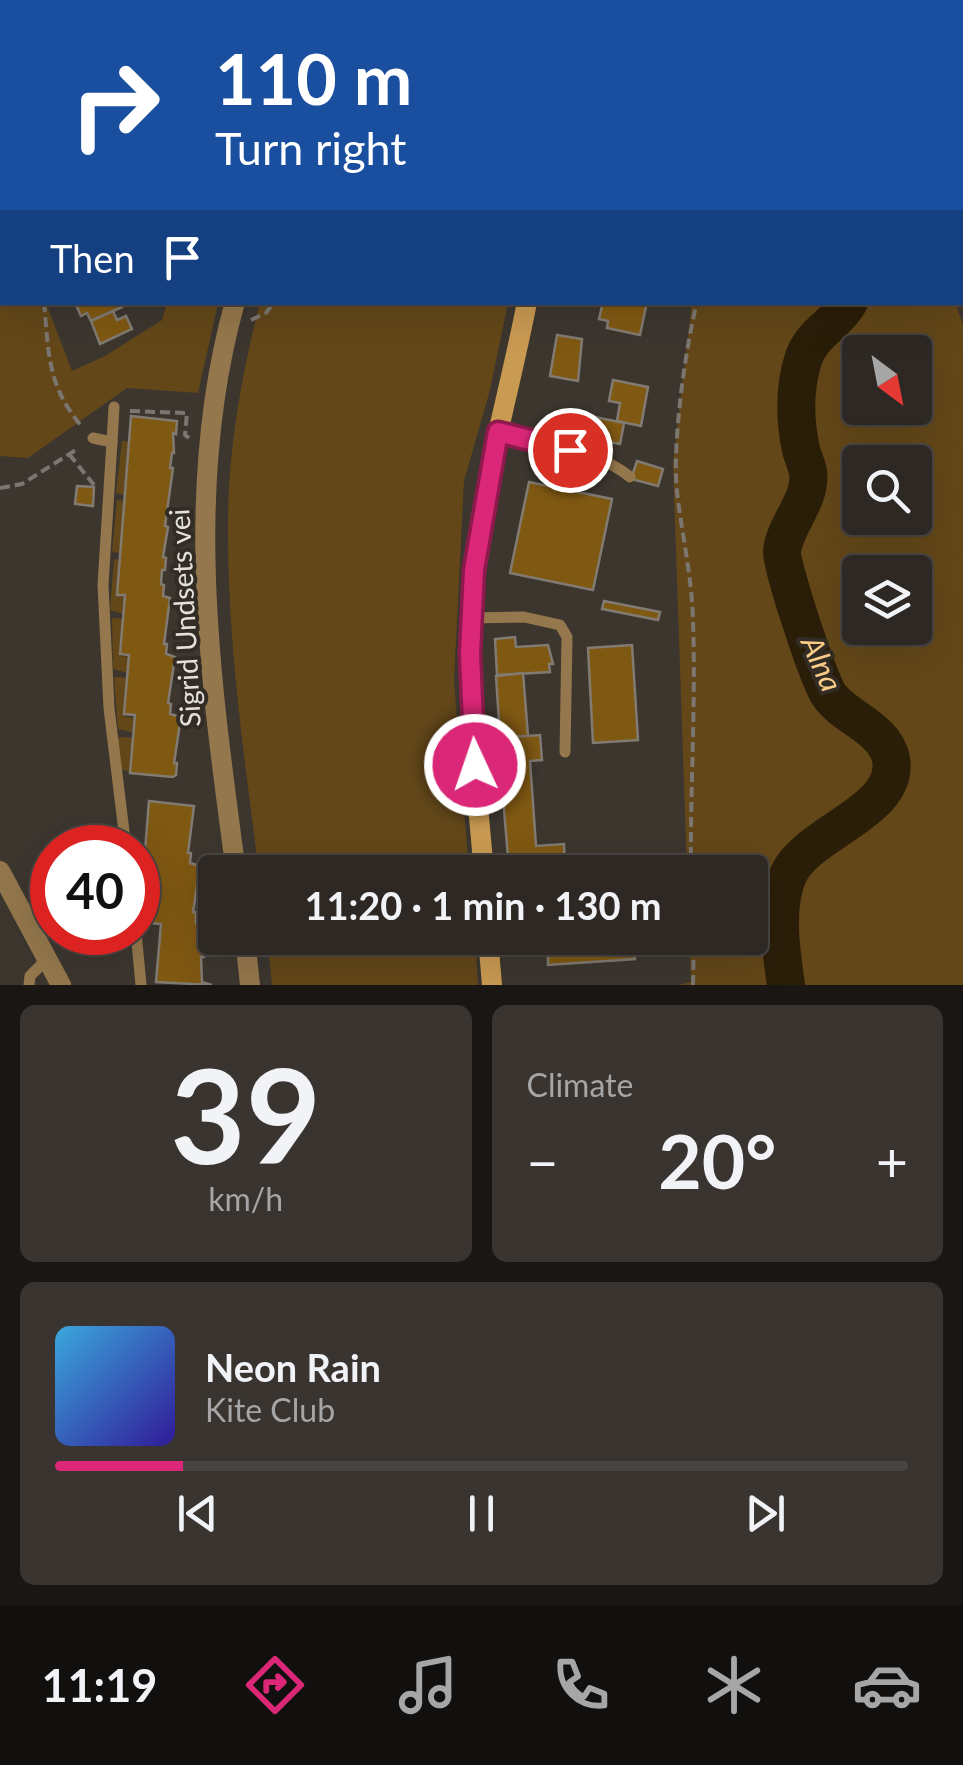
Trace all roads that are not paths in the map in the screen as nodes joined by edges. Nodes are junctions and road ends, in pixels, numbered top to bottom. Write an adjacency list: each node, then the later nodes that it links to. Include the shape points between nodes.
1 (234, 305): 11 (street, Sigrid Undsets vei, via 211,428 204,549 208,645)
2 (526, 305): 4 (street)
3 (114, 407): 6 (lane)
4 (498, 432): 7 (lane, via 570,450); 8 (street)
5 (94, 438): 6 (lane)
6 (112, 442): 10 (lane, via 103,585)
7 (630, 477)
8 (470, 618): 9 (lane, via 524,617 560,625 566,637); 12 (street)
9 (565, 752)
10 (123, 825)
11 (234, 855)
12 (483, 855)
13 (0, 872): 17 (street)
14 (138, 955): 20 (lane)
15 (246, 955): 21 (street)
16 (489, 955): 22 (street)
17 (47, 959): 18 (lane); 19 (street)
18 (28, 985)
19 (61, 985)
20 (140, 985)
21 (250, 985)
22 (492, 985)

